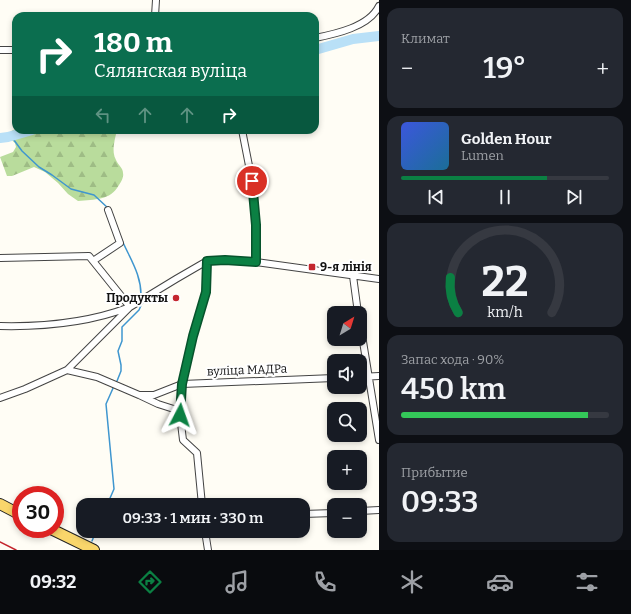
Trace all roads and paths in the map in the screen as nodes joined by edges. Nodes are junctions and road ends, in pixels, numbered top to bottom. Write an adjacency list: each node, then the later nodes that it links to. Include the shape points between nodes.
1 (156, 0): 3 (street)
2 (379, 6): 4 (street, via 376,12 362,23 340,33)
3 (155, 12)
4 (319, 37)
5 (0, 50): 6 (street)
6 (12, 50)
7 (243, 134): 12 (street, via 252,181)
8 (108, 210): 10 (street, via 120,242)
9 (0, 258): 10 (street, via 89,256)
10 (93, 261): 16 (street)
11 (207, 261): 12 (street); 16 (street); 23 (street, via 206,292)
12 (256, 262): 13 (street)
13 (353, 276): 14 (street); 15 (street)
14 (379, 279)
15 (357, 306)
16 (130, 307): 17 (street, via 110,315 72,322); 19 (street)
17 (0, 326)
18 (363, 346): 21 (street)
19 (67, 370): 24 (street, вуліца МАДРа, via 97,377); 25 (street)
20 (379, 376): 21 (street)
21 (368, 377): 27 (street)
22 (327, 378): 23 (street, вуліца МАДРа)
23 (182, 384): 24 (street, вуліца МАДРа, via 154,395); 26 (street)
24 (139, 395): 26 (street, вуліца МАДРа)
25 (0, 398)
26 (180, 411): 28 (street, via 182,440 197,453)
27 (379, 440)
28 (201, 498)
29 (0, 504): 30 (main road)
30 (12, 510)
31 (379, 510): 32 (street)
32 (367, 511)
33 (327, 512): 34 (street)
34 (310, 514)
35 (64, 535): 37 (main road)
36 (206, 538): 38 (street)
37 (94, 550)
38 (208, 550)

